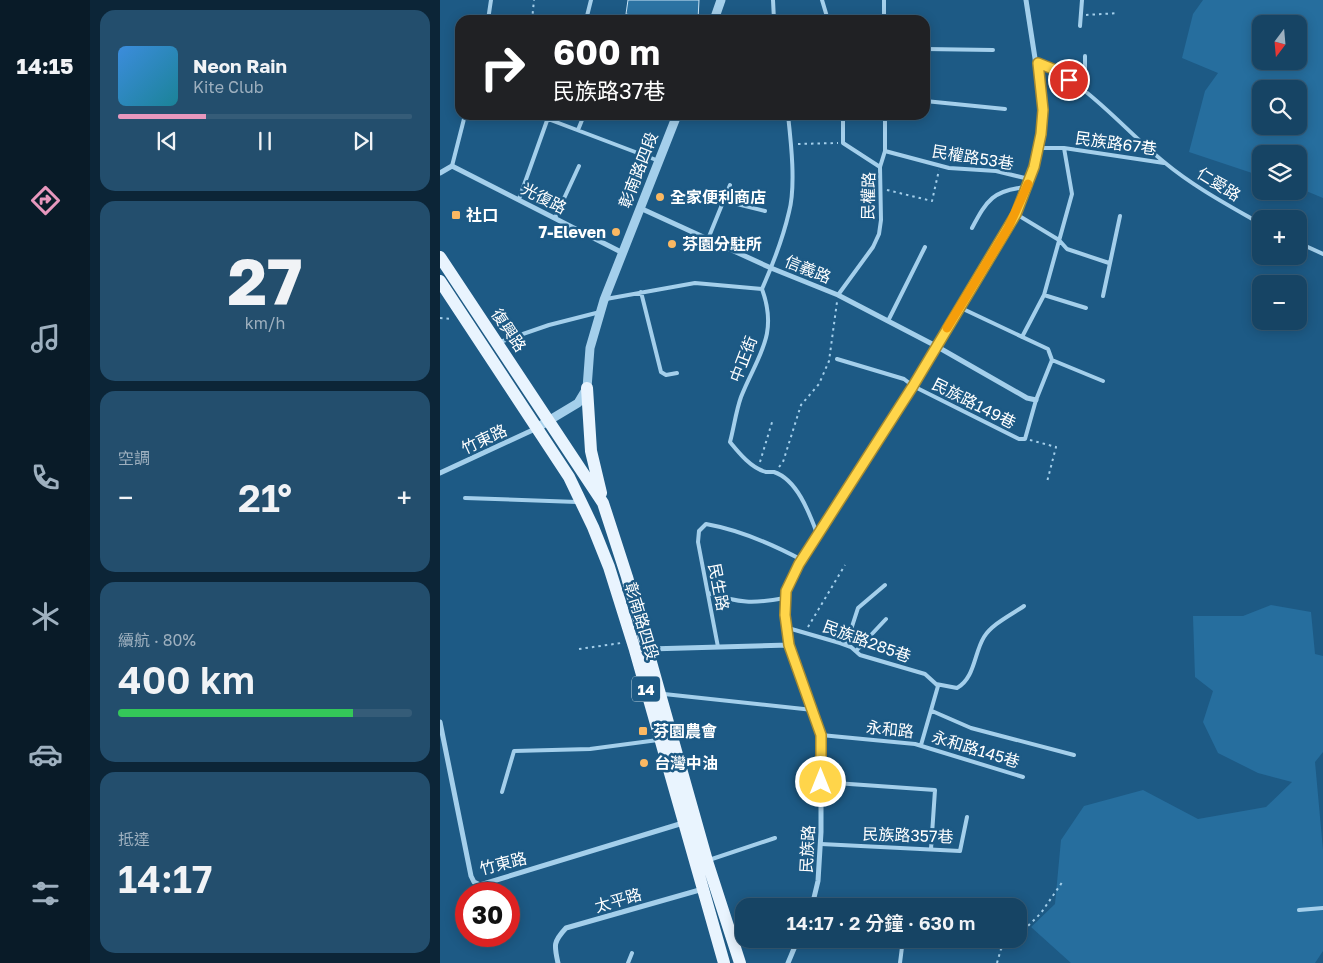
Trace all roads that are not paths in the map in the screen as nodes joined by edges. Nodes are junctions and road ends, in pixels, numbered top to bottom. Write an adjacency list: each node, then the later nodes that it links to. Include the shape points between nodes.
1 (491, 0): 9 (lane)
2 (591, 0): 10 (lane)
3 (721, 0): 11 (street)
4 (773, 0): 12 (lane)
5 (822, 0): 13 (lane)
6 (884, 0): 14 (lane)
7 (1026, 0): 19 (street, 民族路)
8 (1082, 0): 15 (lane)
9 (489, 15)
10 (587, 15)
11 (716, 15)
12 (774, 15)
13 (826, 15)
14 (884, 15)
15 (1080, 26)
16 (930, 49): 17 (lane)
17 (993, 50)
18 (1085, 56): 20 (lane)
19 (1038, 63): 20 (lane, 仁愛路, via 1053,69); 32 (street, 民族路, via 1043,110)
20 (1085, 91): 36 (lane, 仁愛路)
21 (930, 102): 22 (lane)
22 (1005, 109)
23 (464, 120): 37 (lane)
24 (547, 120): 44 (lane)
25 (555, 120): 31 (lane)
26 (582, 120): 31 (lane)
27 (675, 120): 35 (street, 彰南路四段)
28 (789, 120): 61 (lane, via 792,144 790,211)
29 (844, 120): 39 (lane, via 843,143)
30 (885, 120): 34 (lane, 民權路)
31 (578, 130): 35 (lane)
32 (1038, 148): 33 (lane, 民族路67巷); 41 (street, 民族路)
33 (1064, 148): 36 (lane, 民族路67巷); 54 (lane, 民族路67巷, via 1072,194)
34 (885, 151): 39 (lane, 民權路); 41 (lane, 民權路53巷, via 940,165 996,171)
35 (659, 160): 46 (street, 彰南路四段)
36 (1164, 163): 51 (lane, 仁愛路, via 1205,192)
37 (452, 166): 40 (street); 44 (street, 光復路)
38 (580, 166): 50 (lane)
39 (880, 167): 65 (lane, 民權路, via 880,234)
40 (440, 173)
41 (1029, 179): 43 (street, 民族路)
42 (730, 185): 45 (lane)
43 (1027, 187): 48 (street, 民族路); 52 (lane, via 989,199)
44 (519, 199): 50 (street, 光復路)
45 (725, 201): 47 (lane); 53 (lane)
46 (640, 208): 53 (street, 信義路); 57 (street, 彰南路四段)
47 (765, 211)
48 (1016, 214): 54 (lane); 69 (street, 民族路)
49 (1120, 216): 60 (lane)
50 (555, 218): 57 (street, 光復路)
51 (1252, 219)
52 (972, 228)
53 (708, 239): 61 (street, 信義路)
54 (1059, 240): 60 (lane, via 1077,254); 66 (lane)
55 (925, 247): 72 (lane)
56 (1307, 247): 58 (lane)
57 (623, 252): 68 (street, 彰南路四段)
58 (1323, 254)
59 (440, 257): 74 (main road, 復興路 / 14)
60 (1109, 263): 67 (lane)
61 (771, 268): 63 (lane); 65 (street, 信義路)
62 (440, 281): 84 (main road, 復興路 / 14)
63 (762, 289): 64 (lane, via 696,283); 89 (lane, 中正街, via 769,322 762,355 741,398 730,442 740,456 789,483 801,497)
64 (641, 292): 68 (lane); 78 (lane, via 661,372 666,375)
65 (838, 295): 72 (street, 信義路)
66 (1044, 295): 70 (lane); 73 (lane)
67 (1103, 296)
68 (604, 300): 71 (street, 彰南路四段)
69 (961, 308): 73 (lane); 75 (street, 民族路)
70 (1086, 308)
71 (600, 312): 74 (lane); 81 (street, 彰南路四段, via 590,348)
72 (888, 321): 75 (street, 信義路)
73 (1022, 337): 77 (lane, via 1048,349)
74 (498, 343): 83 (main road, 復興路 / 14)
75 (936, 346): 80 (street, 民族路); 82 (street, 信義路, via 1027,398)
76 (837, 359): 80 (lane, 民族路149巷, via 904,379)
77 (1052, 360): 79 (lane); 82 (lane)
78 (677, 373)
79 (1103, 381)
80 (913, 386): 82 (lane, 民族路149巷, via 1019,439 1026,439); 89 (street, 民族路)
81 (587, 388): 83 (street, via 578,403); 88 (main road, via 591,451)
82 (1036, 400)
83 (550, 422): 84 (street); 88 (main road, 彰南路四段 / 14)
84 (538, 428): 85 (street, 竹東路); 87 (main road, 彰南路四段 / 14, via 570,477)
85 (440, 473)
86 (465, 498): 87 (lane)
87 (581, 502): 99 (main road, 彰南路四段 / 14)
88 (603, 503): 99 (main road, 彰南路四段 / 14, via 627,577)
89 (819, 537): 90 (street, 民族路)
90 (802, 560): 92 (lane, 民生路, via 776,546 721,526 706,524 699,531 698,542); 93 (street, 民族路)
91 (885, 584): 98 (lane, via 858,608)
92 (708, 593): 93 (lane, via 738,602 756,603); 100 (lane, 民生路)
93 (785, 598): 96 (street, 民族路)
94 (1024, 606): 102 (lane, via 984,637 962,685 957,688)
95 (886, 619): 101 (lane)
96 (787, 627): 97 (street, 民族路); 98 (lane, 民族路285巷)
97 (789, 645): 100 (street); 104 (street, 民族路)
98 (846, 645): 101 (lane, 民族路285巷)
99 (638, 647): 100 (street); 103 (main road, 彰南路四段 / 14); 108 (main road, 彰南路四段 / 14)
100 (718, 647)
101 (856, 651): 102 (lane, 民族路285巷, via 860,655 925,674)
102 (936, 684): 105 (lane, 永和路)
103 (659, 693): 104 (lane); 108 (main road, 彰南路四段 / 14)
104 (813, 710): 107 (street, 民族路)
105 (932, 711): 109 (lane, 永和路); 110 (lane, via 971,728)
106 (440, 722): 116 (street, 竹東路, via 471,876 480,885)
107 (821, 735): 109 (lane, 永和路); 112 (street, 民族路)
108 (665, 739): 113 (lane, via 590,749 514,750); 115 (main road, 彰南路四段 / 14); 116 (main road, 彰南路四段 / 14)
109 (921, 746): 111 (lane, 永和路145巷)
110 (1074, 755)
111 (1023, 777)
112 (821, 782): 118 (street, 民族路); 119 (lane, via 935,790)
113 (502, 792)
114 (968, 817): 119 (lane, 民族路357巷, via 960,851)
115 (695, 820): 116 (street, 竹東路); 120 (main road, 彰南路四段 / 14)
116 (682, 823): 122 (main road, 彰南路四段 / 14)
117 (775, 838): 120 (lane)
118 (820, 844): 119 (lane, 民族路357巷); 123 (street, 民族路)
119 (931, 849)
120 (707, 861): 121 (main road, 彰南路四段 / 14)
121 (715, 884): 122 (street, 太平路); 132 (main road, 彰南路四段 / 14)
122 (702, 889): 129 (street, 太平路, via 566,928 556,938); 131 (main road, 彰南路四段 / 14)
123 (814, 898)
124 (1323, 908): 125 (lane)
125 (1299, 910)
126 (794, 948): 133 (street)
127 (902, 948): 134 (lane)
128 (632, 954): 130 (lane)
129 (558, 963)
130 (628, 963)
131 (724, 963)
132 (740, 963)
133 (788, 963)
134 (900, 963)

